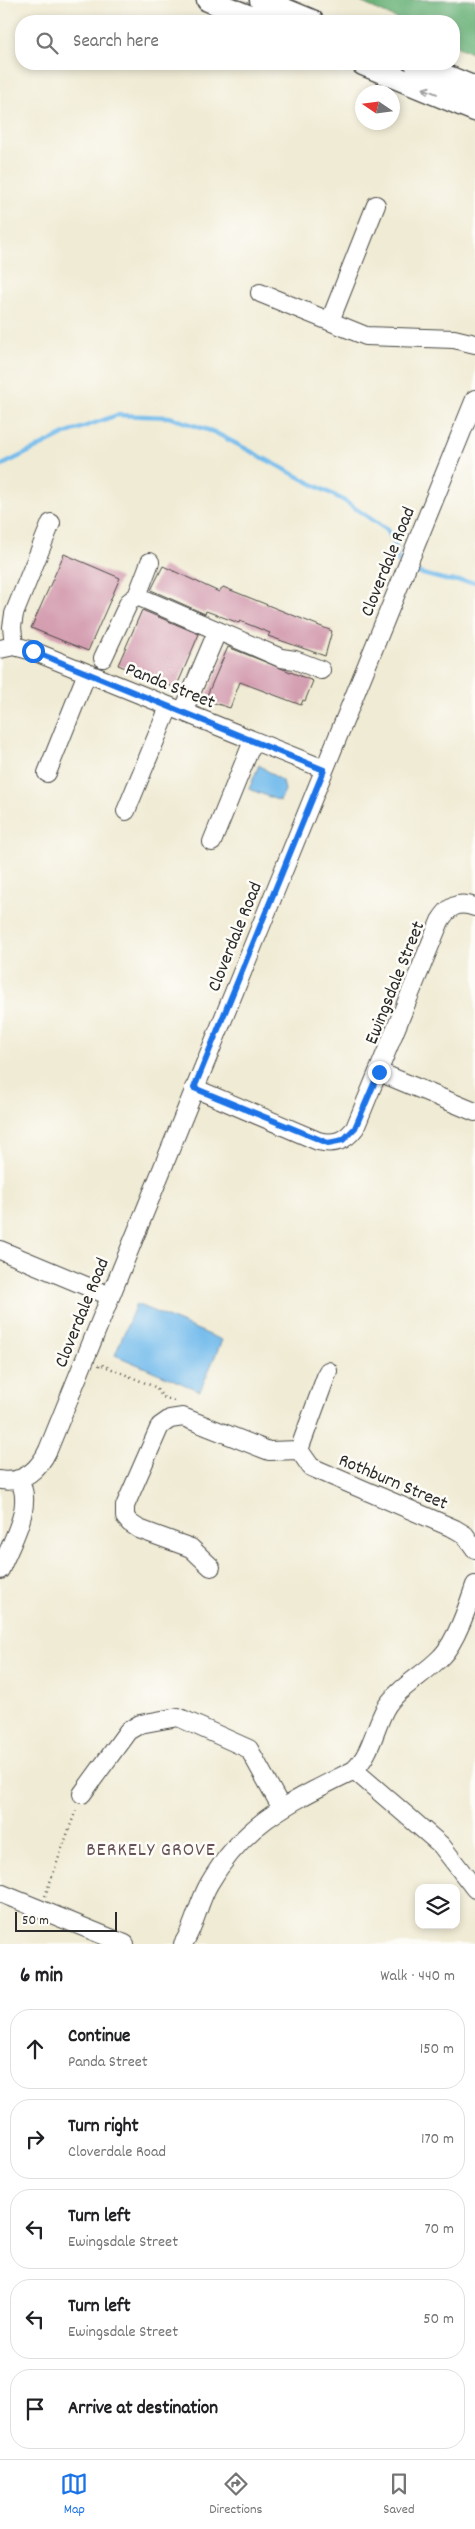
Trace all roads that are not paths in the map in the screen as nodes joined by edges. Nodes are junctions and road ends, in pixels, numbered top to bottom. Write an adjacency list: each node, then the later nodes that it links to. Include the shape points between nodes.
1 (208, 0): 3 (main road)
2 (261, 0): 4 (main road)
3 (245, 15)
4 (297, 15)
5 (378, 70): 8 (main road, one-way to 5)
6 (431, 70): 7 (main road)
7 (475, 88)
8 (475, 110)
9 (376, 205): 11 (street)
10 (260, 293): 11 (street)
11 (330, 321): 12 (street, via 366,336 454,339)
12 (475, 344)
13 (475, 399): 24 (street, Cloverdale Road)
14 (51, 523): 18 (street, via 14,614)
15 (150, 562): 16 (street)
16 (137, 596): 17 (street); 19 (street, via 129,602)
17 (217, 632): 20 (street); 22 (street)
18 (7, 648): 21 (street, Panda Street, via 33,651)
19 (104, 658)
20 (321, 670)
21 (87, 673): 22 (street, Panda Street); 25 (street)
22 (176, 709): 23 (street, Panda Street); 26 (street)
23 (253, 741): 24 (street, Panda Street); 27 (street)
24 (324, 770): 30 (street, Cloverdale Road)
25 (47, 773)
26 (126, 811)
27 (212, 842)
28 (475, 906): 29 (street, Ewingsdale Street, via 450,907 440,921)
29 (379, 1072): 30 (street, Ewingsdale Street, via 355,1128 343,1140 328,1143); 31 (street)
30 (194, 1088): 33 (street, Cloverdale Road)
31 (475, 1112)
32 (0, 1250): 33 (street)
33 (110, 1296): 36 (street, Cloverdale Road, via 48,1450 36,1470)
34 (328, 1371): 35 (street)
35 (299, 1450): 38 (street, Rothburn Street, via 311,1467 455,1529); 39 (street, via 269,1451 183,1417 170,1419 157,1430 125,1506 125,1517 139,1529 191,1548)
36 (18, 1479): 37 (street); 40 (street, via 24,1487 24,1509)
37 (0, 1480)
38 (475, 1549)
39 (211, 1567)
40 (0, 1570)
41 (475, 1585): 42 (street, via 450,1646 393,1698 385,1709 363,1762)
42 (354, 1770): 44 (street); 45 (street, via 441,1845)
43 (82, 1794): 44 (street, via 128,1731 140,1724 178,1717 249,1749)
44 (281, 1807): 48 (street, via 253,1828 214,1877)
45 (475, 1889)
46 (0, 1893): 47 (street)
47 (126, 1944)
48 (183, 1944)

